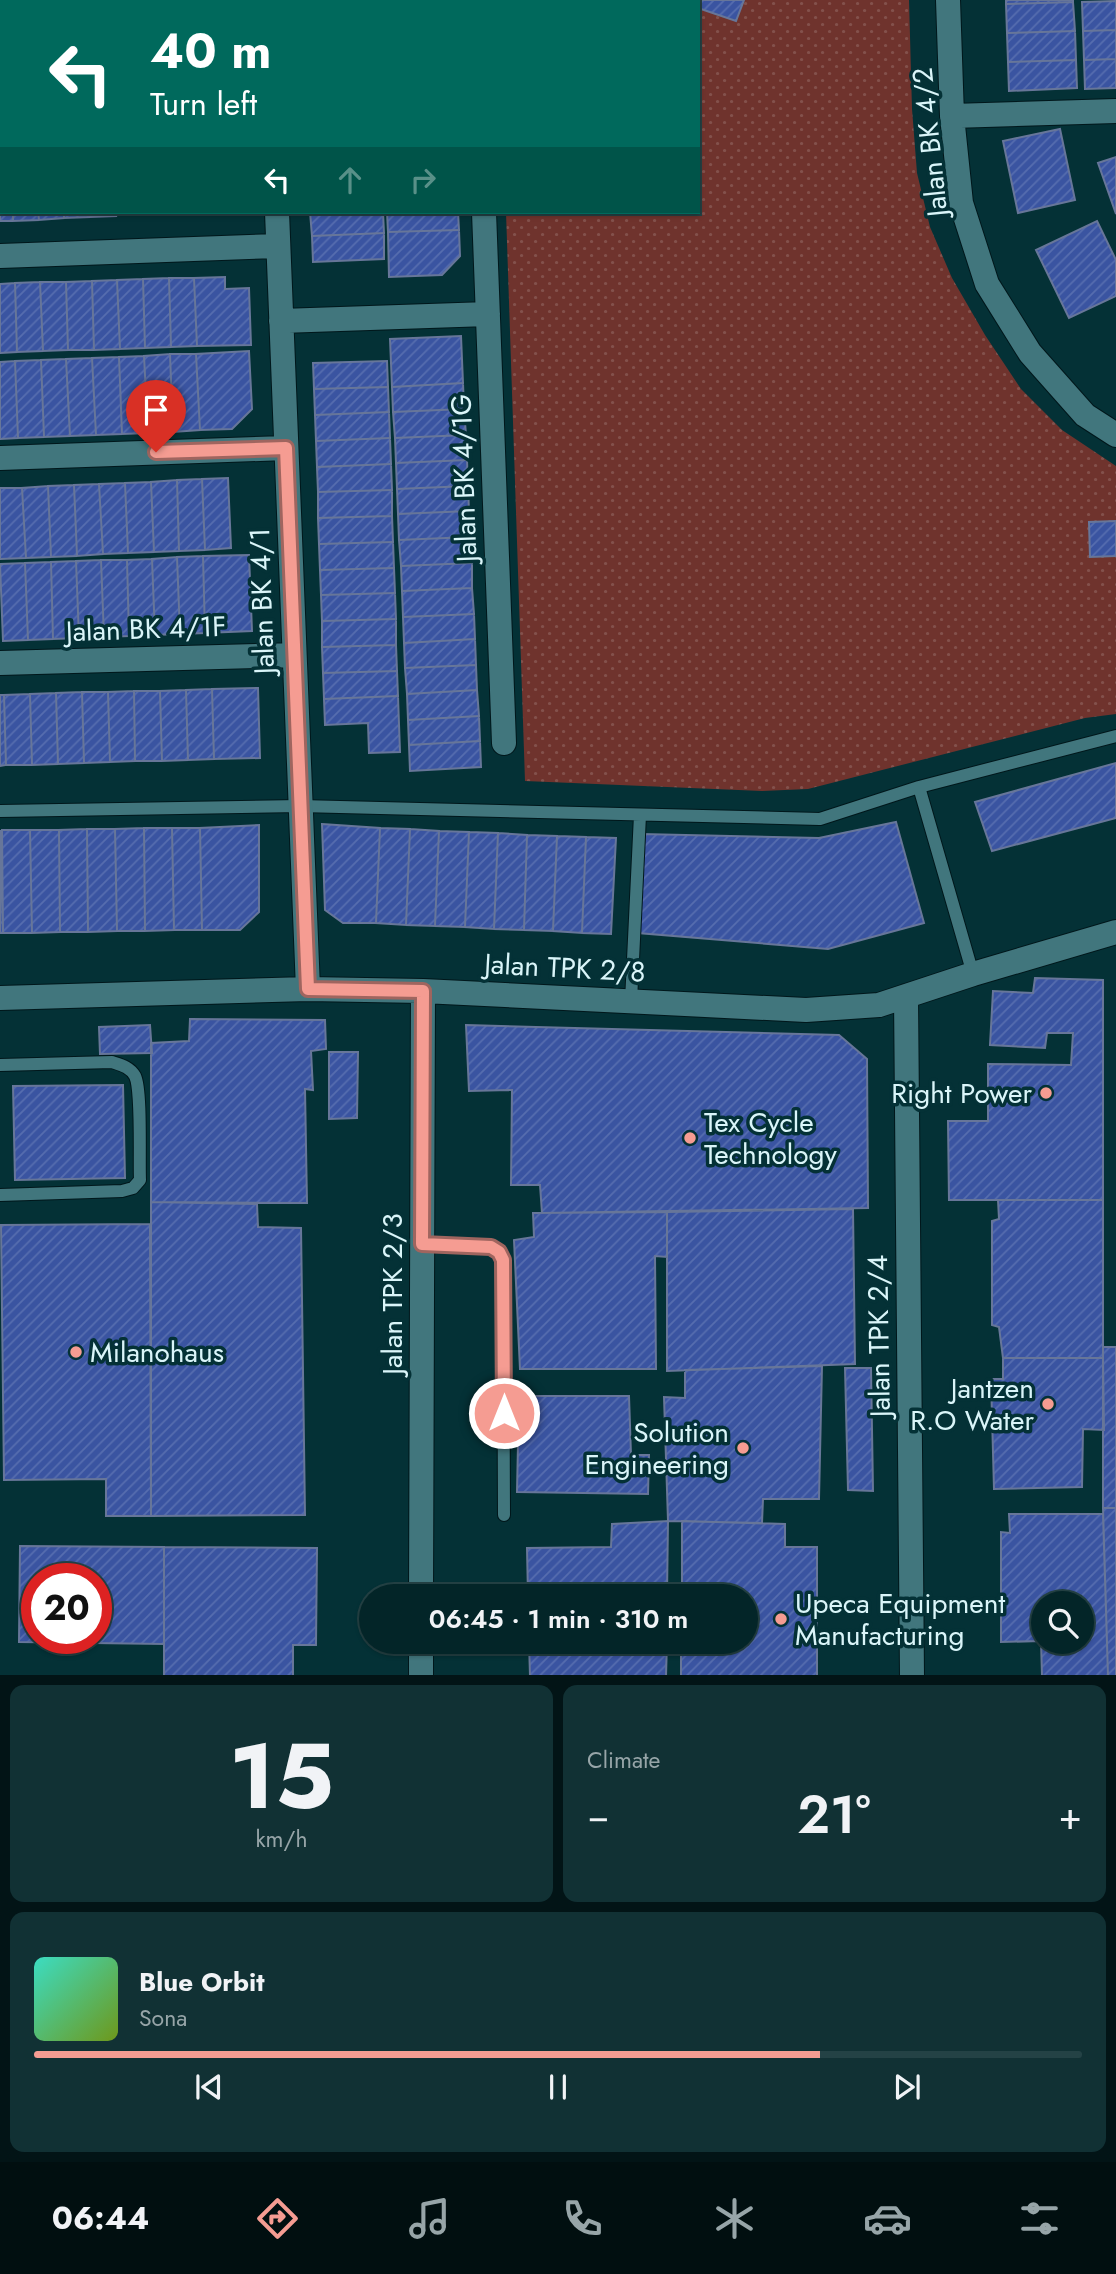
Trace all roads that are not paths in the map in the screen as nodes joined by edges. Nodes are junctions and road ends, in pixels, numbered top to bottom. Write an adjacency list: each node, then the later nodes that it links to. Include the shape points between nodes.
1 (948, 0): 3 (street, Jalan BK 4/2)
2 (1116, 111): 3 (street)
3 (951, 116): 10 (street, Jalan BK 4/2, via 961,203 987,284 1030,353 1085,415)
4 (277, 214): 6 (street, Jalan BK 4/1)
5 (484, 214): 8 (street, Jalan BK 4/1G)
6 (278, 246): 7 (street); 9 (street, Jalan BK 4/1)
7 (0, 256)
8 (488, 314): 9 (street); 16 (street, Jalan BK 4/1G)
9 (281, 321): 11 (street, Jalan BK 4/1)
10 (1116, 435)
11 (286, 448): 12 (street); 13 (street, Jalan BK 4/1)
12 (0, 458)
13 (294, 654): 14 (street, Jalan BK 4/1F); 18 (street, Jalan BK 4/1)
14 (0, 663)
15 (1116, 736): 17 (lane)
16 (504, 743)
17 (919, 787): 20 (lane, via 820,819); 22 (lane)
18 (300, 806): 19 (lane); 20 (lane); 23 (street, Jalan BK 4/1)
19 (0, 811)
20 (640, 815): 27 (lane)
21 (1116, 932): 22 (street, Jalan TPK 2/8)
22 (973, 974): 25 (street, Jalan TPK 2/8)
23 (308, 989): 24 (street, Jalan TPK 2/8); 26 (street, Jalan TPK 2/8)
24 (423, 991): 27 (street, Jalan TPK 2/8); 30 (street, Jalan TPK 2/3)
25 (906, 996): 27 (street, Jalan TPK 2/8, via 879,1005 806,1010); 35 (street, Jalan TPK 2/4)
26 (0, 998)
27 (631, 1001)
28 (0, 1065): 29 (lane, via 112,1062 129,1068 138,1095 140,1180 122,1191)
29 (0, 1195)
30 (422, 1244): 31 (lane, via 491,1247 503,1260); 32 (street, Jalan TPK 2/3)
31 (504, 1515)
32 (421, 1584)
33 (421, 1654): 34 (street)
34 (421, 1675)
35 (912, 1675)

